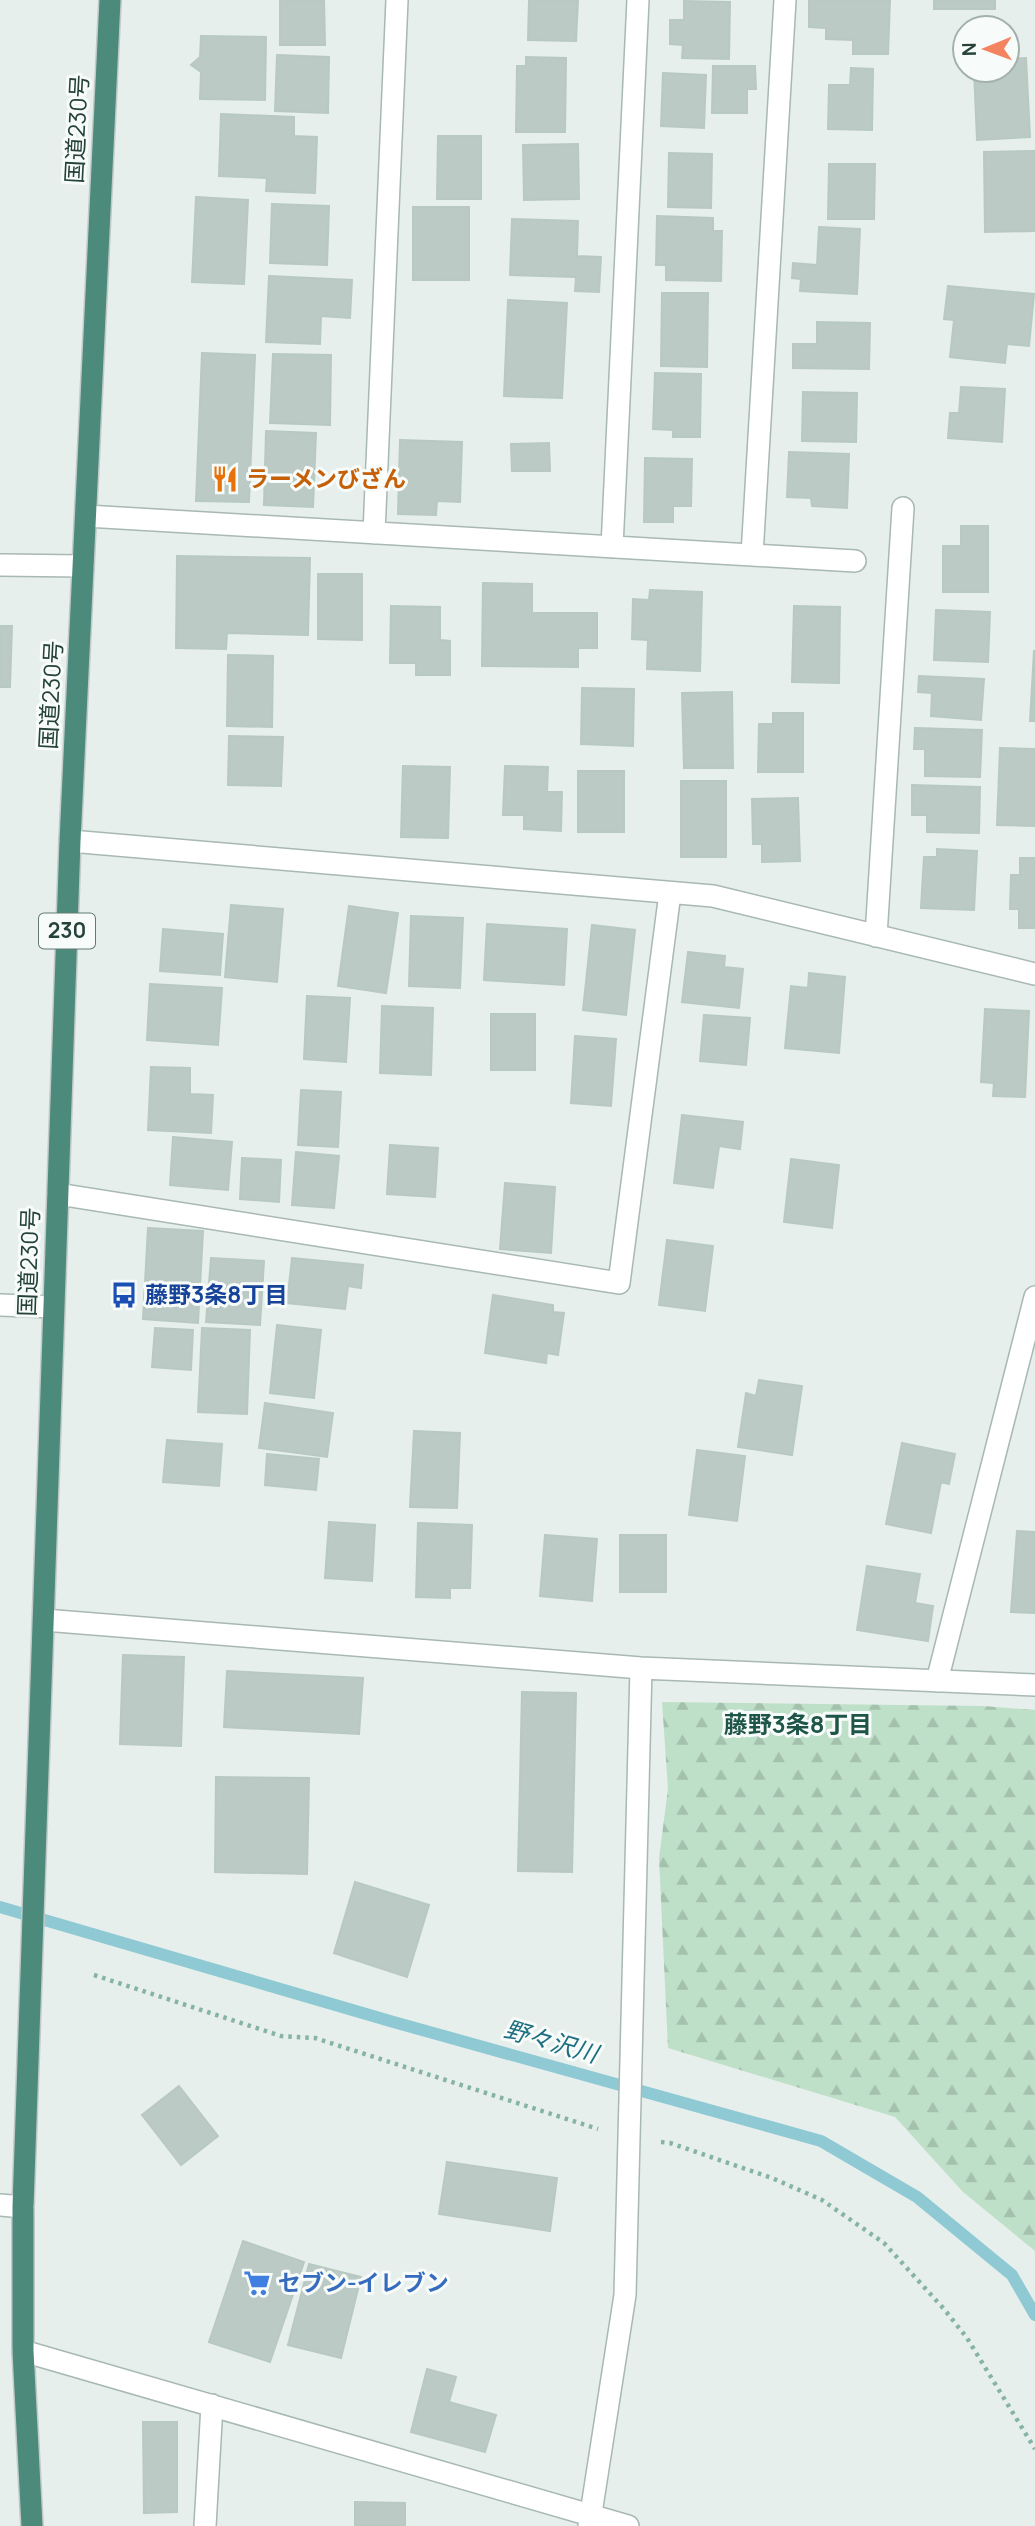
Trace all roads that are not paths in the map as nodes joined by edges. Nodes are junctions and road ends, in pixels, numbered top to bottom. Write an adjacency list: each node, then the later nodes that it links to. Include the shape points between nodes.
1 (110, 0): 6 (highway, 国道230号 / 230)
2 (397, 0): 7 (street)
3 (638, 0): 8 (street)
4 (785, 0): 9 (street)
5 (903, 508): 15 (street)
6 (86, 516): 7 (street); 12 (highway, 国道230号 / 230)
7 (374, 533): 8 (street)
8 (612, 547): 9 (street)
9 (752, 555): 10 (street)
10 (855, 561)
11 (0, 565): 12 (street)
12 (83, 566): 13 (highway, 国道230号 / 230)
13 (70, 841): 14 (street); 17 (highway, 国道230号 / 230)
14 (670, 893): 15 (street, via 713,897); 17 (street, via 619,1283)
15 (876, 936): 16 (street)
16 (1035, 974)
17 (58, 1194): 20 (highway, 国道230号 / 230)
18 (1035, 1297): 23 (street)
19 (0, 1305): 20 (street)
20 (53, 1307): 21 (highway, 国道230号 / 230)
21 (44, 1620): 22 (street); 26 (highway, 国道230号 / 230)
22 (641, 1668): 23 (street); 29 (street, via 625,2295)
23 (937, 1681): 24 (street)
24 (1035, 1685)
25 (0, 2205): 26 (street)
26 (23, 2207): 27 (highway, 国道230号 / 230)
27 (23, 2351): 28 (street); 30 (highway, 国道230号 / 230)
28 (212, 2405): 29 (street); 31 (street)
29 (590, 2521): 32 (street)
30 (32, 2526)
31 (205, 2526)
32 (628, 2526)

